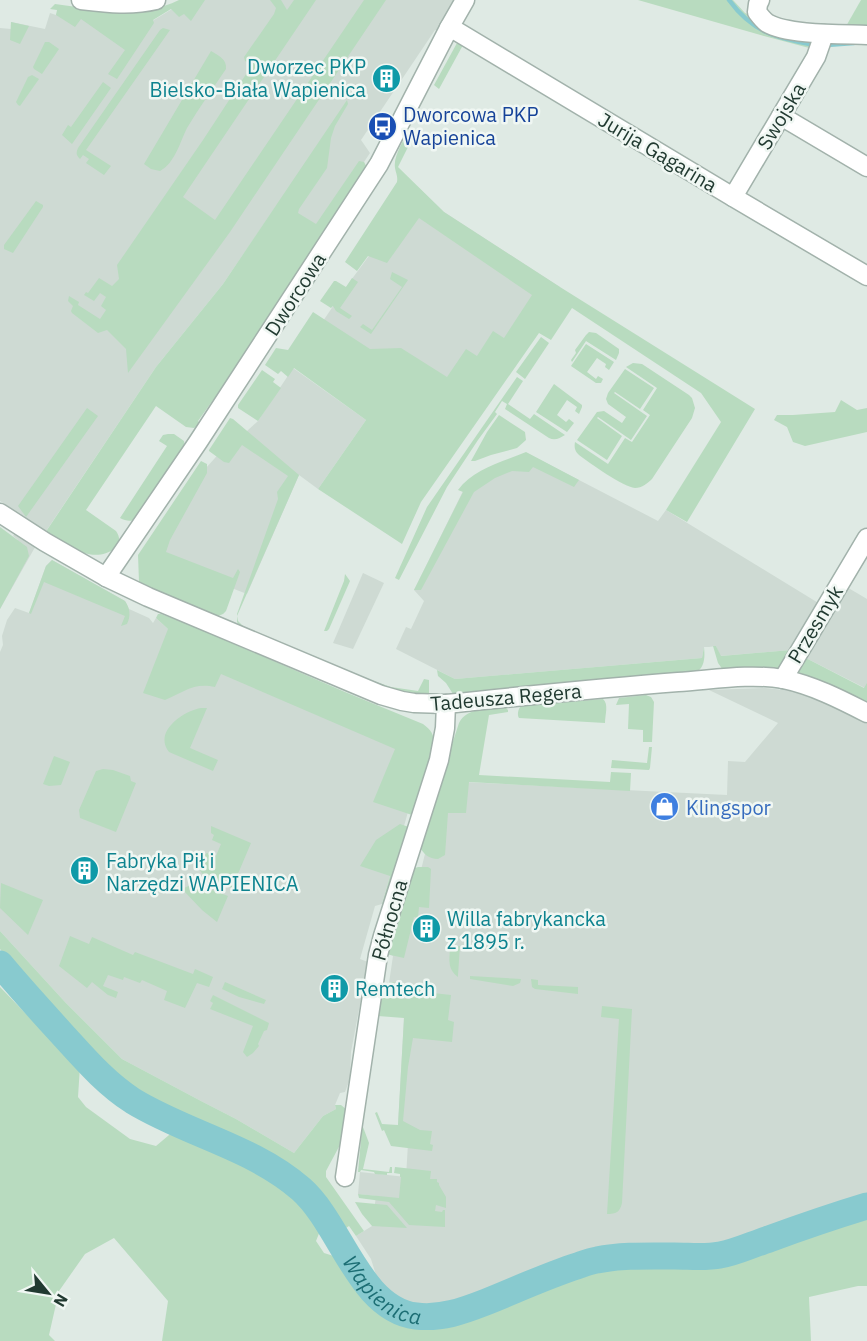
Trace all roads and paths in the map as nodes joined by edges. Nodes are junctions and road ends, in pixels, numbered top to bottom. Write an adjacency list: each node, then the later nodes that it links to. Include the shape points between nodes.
1 (81, 0): 2 (street, via 121,4)
2 (156, 0)
3 (465, 0): 5 (street, Dworcowa)
4 (759, 6): 6 (street, via 768,24)
5 (449, 28): 10 (street, Jurija Gagarina); 14 (street, Dworcowa, via 379,164)
6 (824, 34): 7 (street); 8 (street, Swojska, via 816,57)
7 (867, 35)
8 (781, 116): 9 (street); 10 (street, Swojska)
9 (867, 167)
10 (733, 197): 11 (street, Jurija Gagarina)
11 (867, 276)
12 (0, 513): 14 (street, Tadeusza Regera)
13 (867, 538): 15 (street, Przesmyk)
14 (106, 577): 16 (street, Tadeusza Regera, via 381,695 408,702)
15 (783, 679): 16 (street, Tadeusza Regera, via 722,679); 17 (street, Tadeusza Regera)
16 (446, 704): 18 (street, Północna, via 439,760 378,955)
17 (867, 713)
18 (345, 1177)

